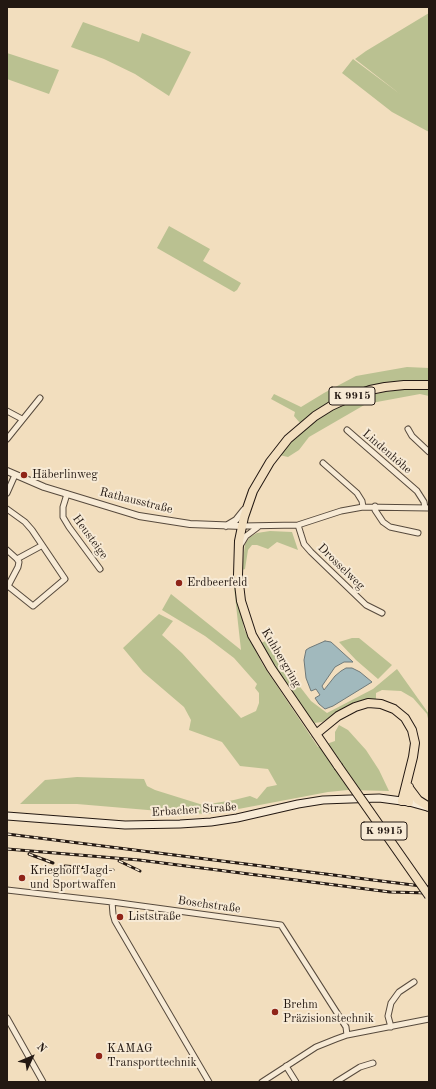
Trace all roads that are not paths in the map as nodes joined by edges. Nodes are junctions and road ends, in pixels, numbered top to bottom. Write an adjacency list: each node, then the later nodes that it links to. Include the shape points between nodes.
1 (429, 385): 14 (main road, Kuhbergring / K 9915, via 404,385 370,390 315,416 279,450 262,475)
2 (40, 398): 4 (street)
3 (7, 411): 4 (street)
4 (22, 419): 7 (street)
5 (347, 430): 17 (street, Lindenhöhe, via 417,491)
6 (408, 430): 8 (street)
7 (7, 439)
8 (429, 452)
9 (323, 463): 16 (street, via 357,493)
10 (7, 471): 11 (street, Rathausstraße)
11 (15, 475): 12 (street); 13 (street, Rathausstraße)
12 (7, 493)
13 (67, 494): 20 (street, Rathausstraße, via 148,518); 28 (street, Heusteige, via 63,517)
14 (247, 506): 20 (street, via 236,520); 21 (main road, Kuhbergring / K 9915)
15 (375, 506): 16 (street, Lindenhöhe); 17 (street, Lindenhöhe); 23 (street, via 383,522 390,528)
16 (363, 507): 19 (street, Lindenhöhe)
17 (427, 508)
18 (7, 509): 24 (street, via 25,522)
19 (298, 525): 22 (street, Lindenhöhe); 30 (street, Drosselweg, via 304,544 311,552 366,605)
20 (226, 526): 21 (street, Rathausstraße)
21 (242, 526): 22 (street, Lindenhöhe); 26 (main road, Kuhbergring / K 9915)
22 (259, 526): 26 (street, via 246,536)
23 (418, 533)
24 (41, 546): 27 (street); 29 (street, via 65,578 33,606)
25 (7, 550): 27 (street)
26 (238, 550): 32 (main road, Kuhbergring / K 9915, via 241,601 252,635)
27 (17, 559): 29 (street, via 18,568)
28 (100, 569)
29 (8, 586)
30 (382, 613)
31 (330, 723): 32 (main road); 33 (main road, via 326,739); 34 (main road, via 355,707 368,703 382,704 394,709 412,730 415,743)
32 (316, 734): 33 (main road, Kuhbergring / K 9915)
33 (330, 754): 40 (main road, Kuhbergring / K 9915, bridge)
34 (408, 778): 35 (main road); 36 (main road)
35 (409, 788): 36 (main road); 37 (main road, via 418,800)
36 (405, 802): 37 (main road, Erbacher Straße); 38 (main road, Erbacher Straße, via 365,798 323,800 237,818 180,824 125,825)
37 (429, 807)
38 (7, 816)
39 (7, 890): 41 (street, Boschstraße)
40 (429, 896)
41 (112, 902): 46 (street, Boschstraße, via 281,925 346,1027); 50 (street, via 116,921)
42 (414, 982): 45 (street, via 399,992 391,1003 388,1016)
43 (7, 1018): 49 (street)
44 (429, 1019): 45 (street)
45 (391, 1027): 46 (street)
46 (348, 1035): 48 (street, via 316,1048)
47 (373, 1063): 53 (street, via 360,1067)
48 (288, 1068): 51 (street); 52 (street)
49 (43, 1082)
50 (209, 1082)
51 (262, 1082)
52 (296, 1082)
53 (336, 1082)

